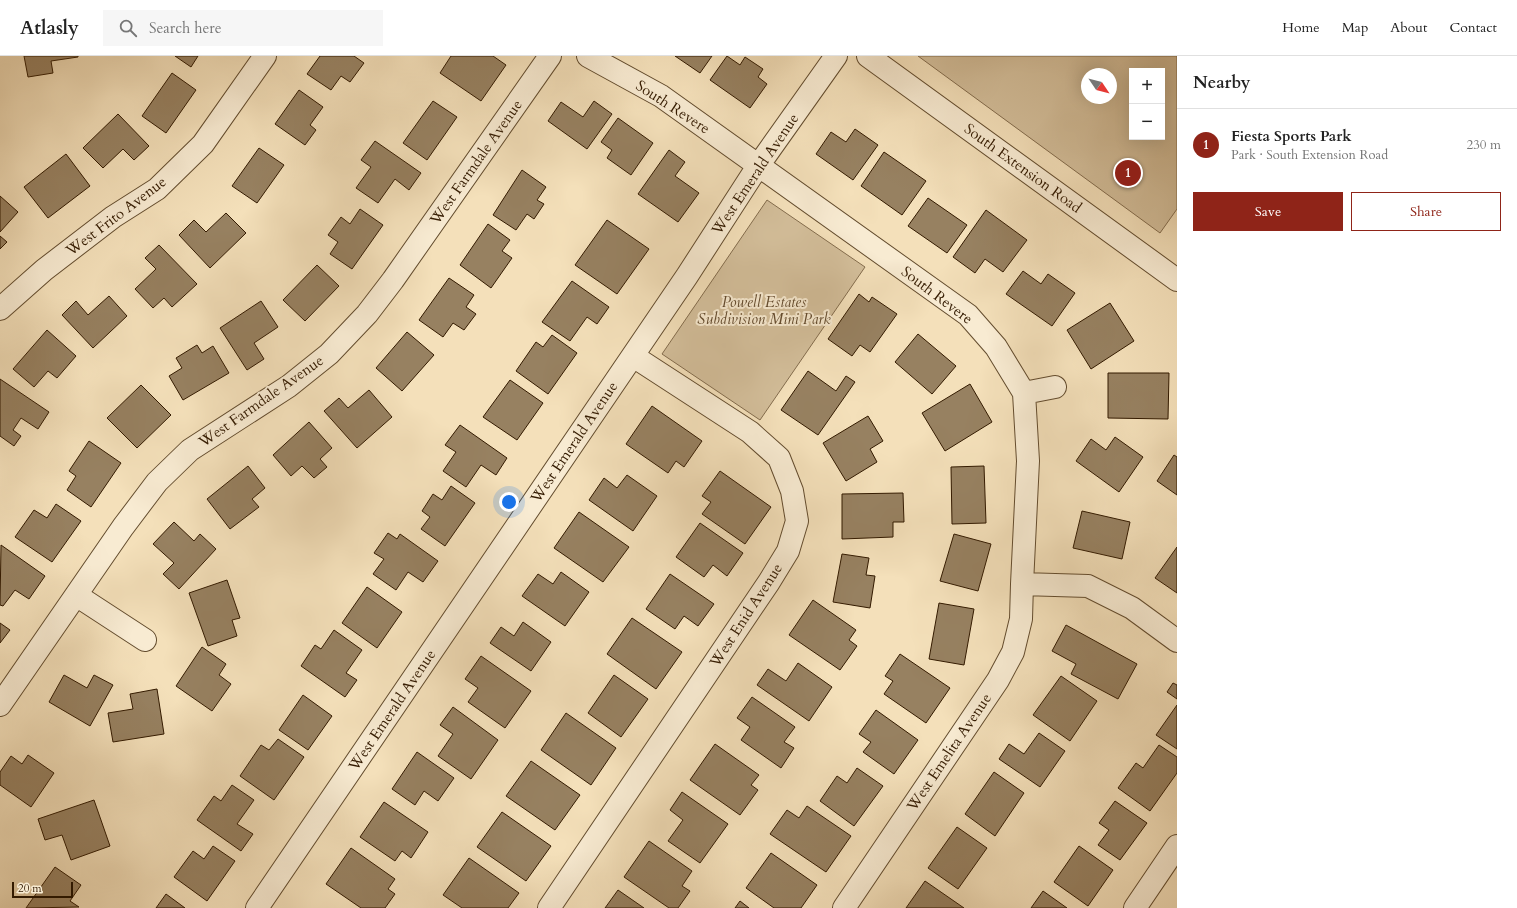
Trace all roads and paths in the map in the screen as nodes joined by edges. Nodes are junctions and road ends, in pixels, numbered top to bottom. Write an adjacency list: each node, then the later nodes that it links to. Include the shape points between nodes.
1 (265, 56): 8 (street, West Frito Avenue, via 203,144 157,189 113,217 44,270)
2 (550, 56): 13 (street, West Farmdale Avenue, via 368,314 323,358 289,386 190,450 163,476)
3 (588, 56): 6 (street, South Revere, via 661,96)
4 (836, 56): 6 (street, West Emerald Avenue)
5 (868, 56): 7 (street, South Extension Road)
6 (758, 166): 9 (street, West Emerald Avenue); 11 (street, South Revere, via 968,315 996,347)
7 (1177, 280)
8 (0, 310)
9 (633, 356): 18 (street, West Emerald Avenue); 19 (street, West Enid Avenue, via 750,432 779,458 792,491 797,521 788,551 769,582)
10 (1055, 387): 11 (street)
11 (1024, 393): 12 (street, South Revere, via 1028,461)
12 (1022, 584): 15 (street, via 1088,586 1132,608); 20 (street, West Emelita Avenue, via 1021,619 1013,652 998,680)
13 (76, 595): 14 (street); 16 (street, West Farmdale Avenue)
14 (145, 640)
15 (1177, 641)
16 (0, 705)
17 (1177, 846): 21 (street)
18 (258, 908)
19 (549, 908)
20 (844, 908)
21 (1135, 908)

